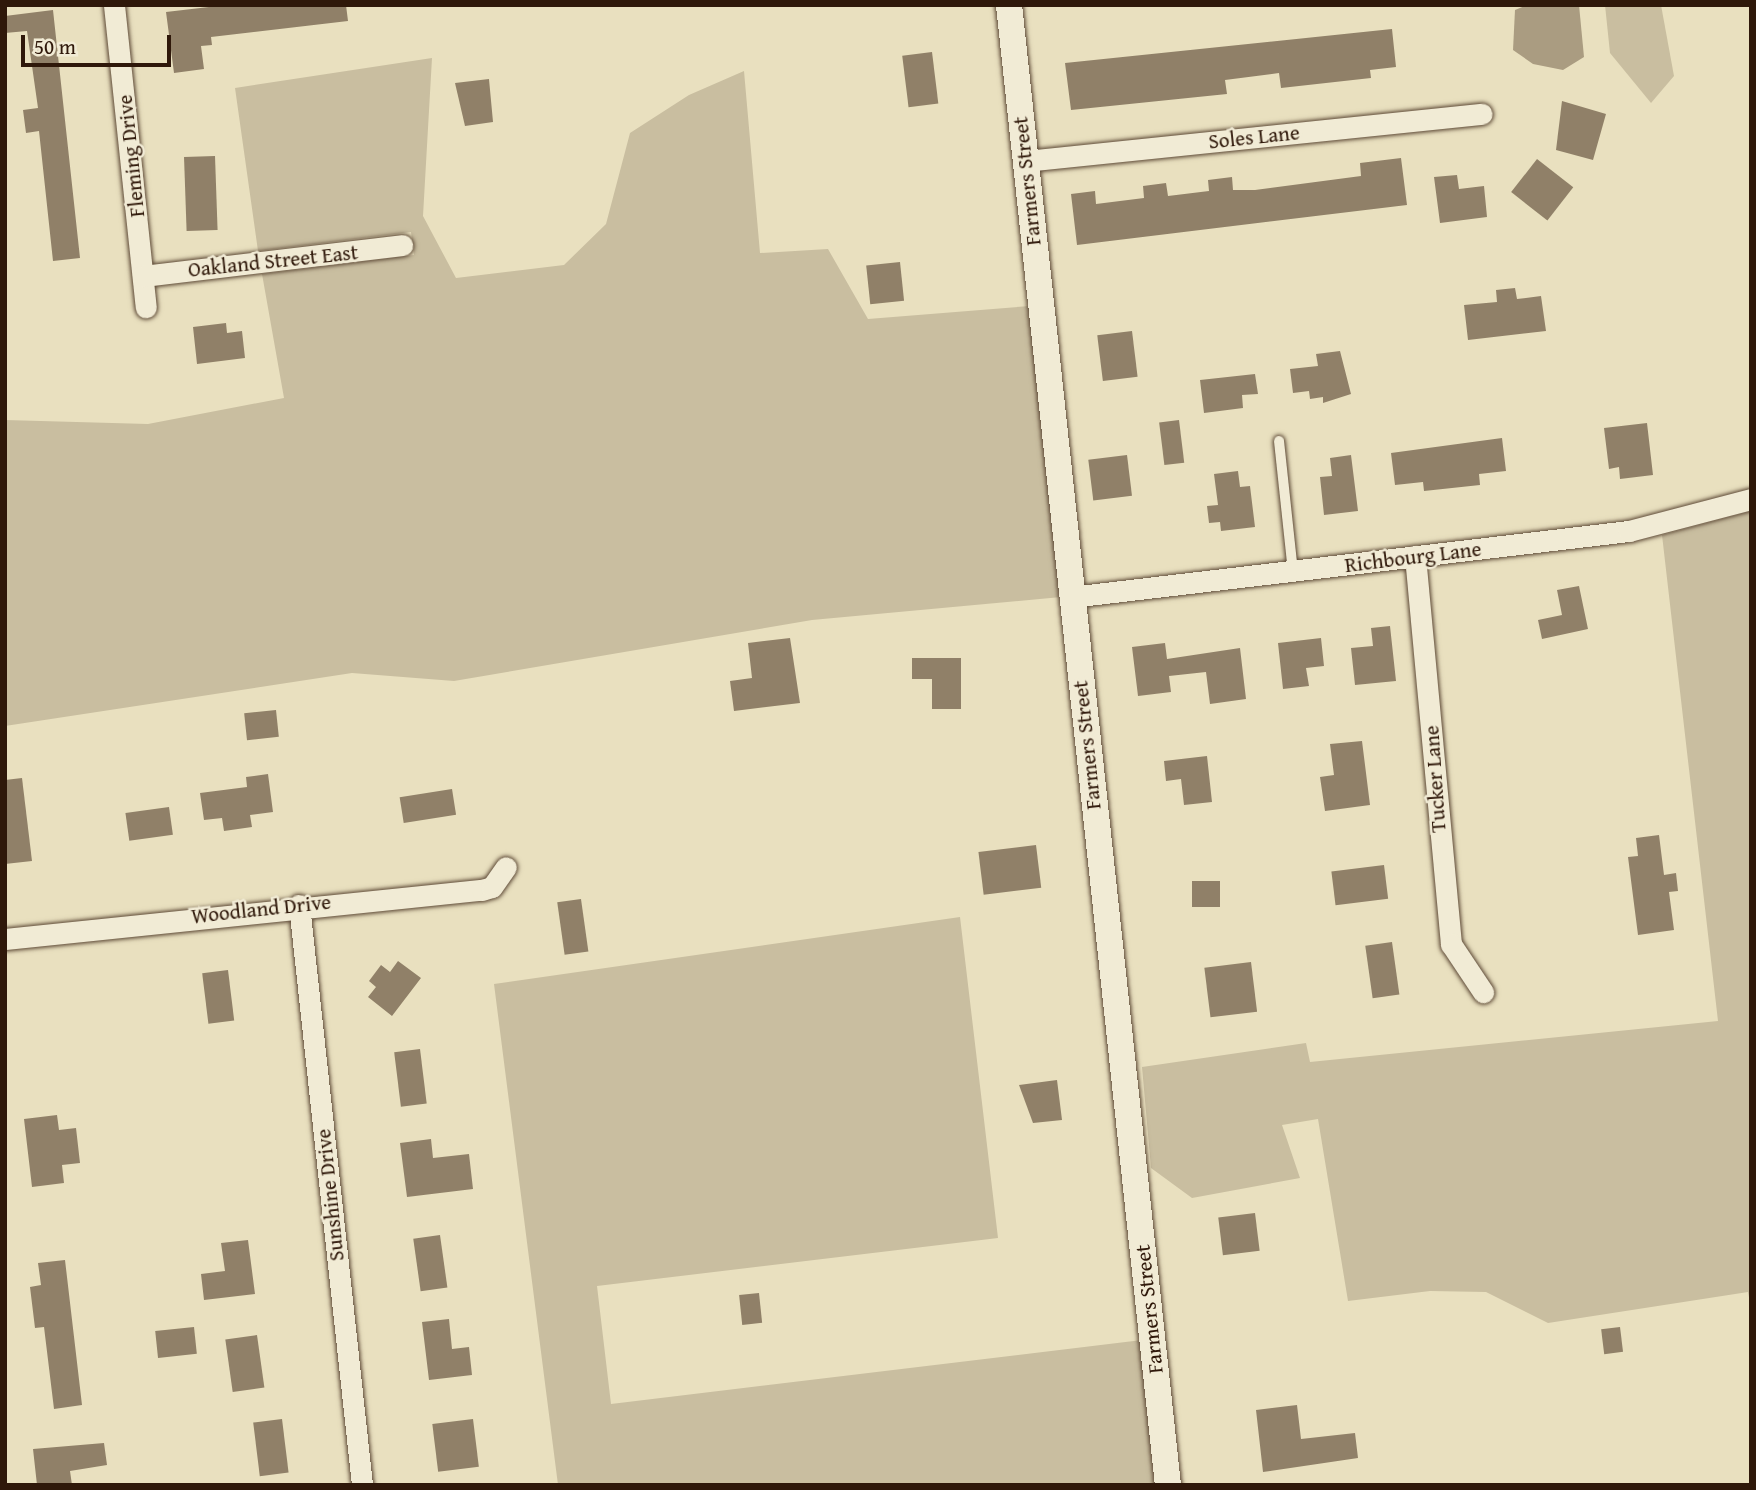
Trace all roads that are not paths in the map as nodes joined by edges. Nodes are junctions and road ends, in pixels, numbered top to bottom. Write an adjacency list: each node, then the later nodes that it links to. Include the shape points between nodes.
1 (114, 5): 6 (street, Fleming Drive)
2 (1009, 5): 4 (street, Farmers Street)
3 (1482, 114): 4 (street, Soles Lane)
4 (1025, 161): 12 (street, Farmers Street)
5 (402, 245): 6 (street, Oakland Street East)
6 (143, 276): 7 (street, Fleming Drive)
7 (146, 307)
8 (1279, 441): 11 (lane)
9 (1751, 499): 10 (street, Richbourg Lane, via 1629,531)
10 (1415, 556): 11 (street, Richbourg Lane); 16 (street, Tucker Lane, via 1447,921 1459,965)
11 (1293, 572): 12 (street, Richbourg Lane)
12 (1071, 597): 18 (street, Farmers Street)
13 (506, 867): 14 (street, Woodland Drive, via 482,890)
14 (299, 905): 15 (street, Woodland Drive); 17 (street, Sunshine Drive)
15 (5, 939)
16 (1483, 992)
17 (362, 1485)
18 (1168, 1485)

